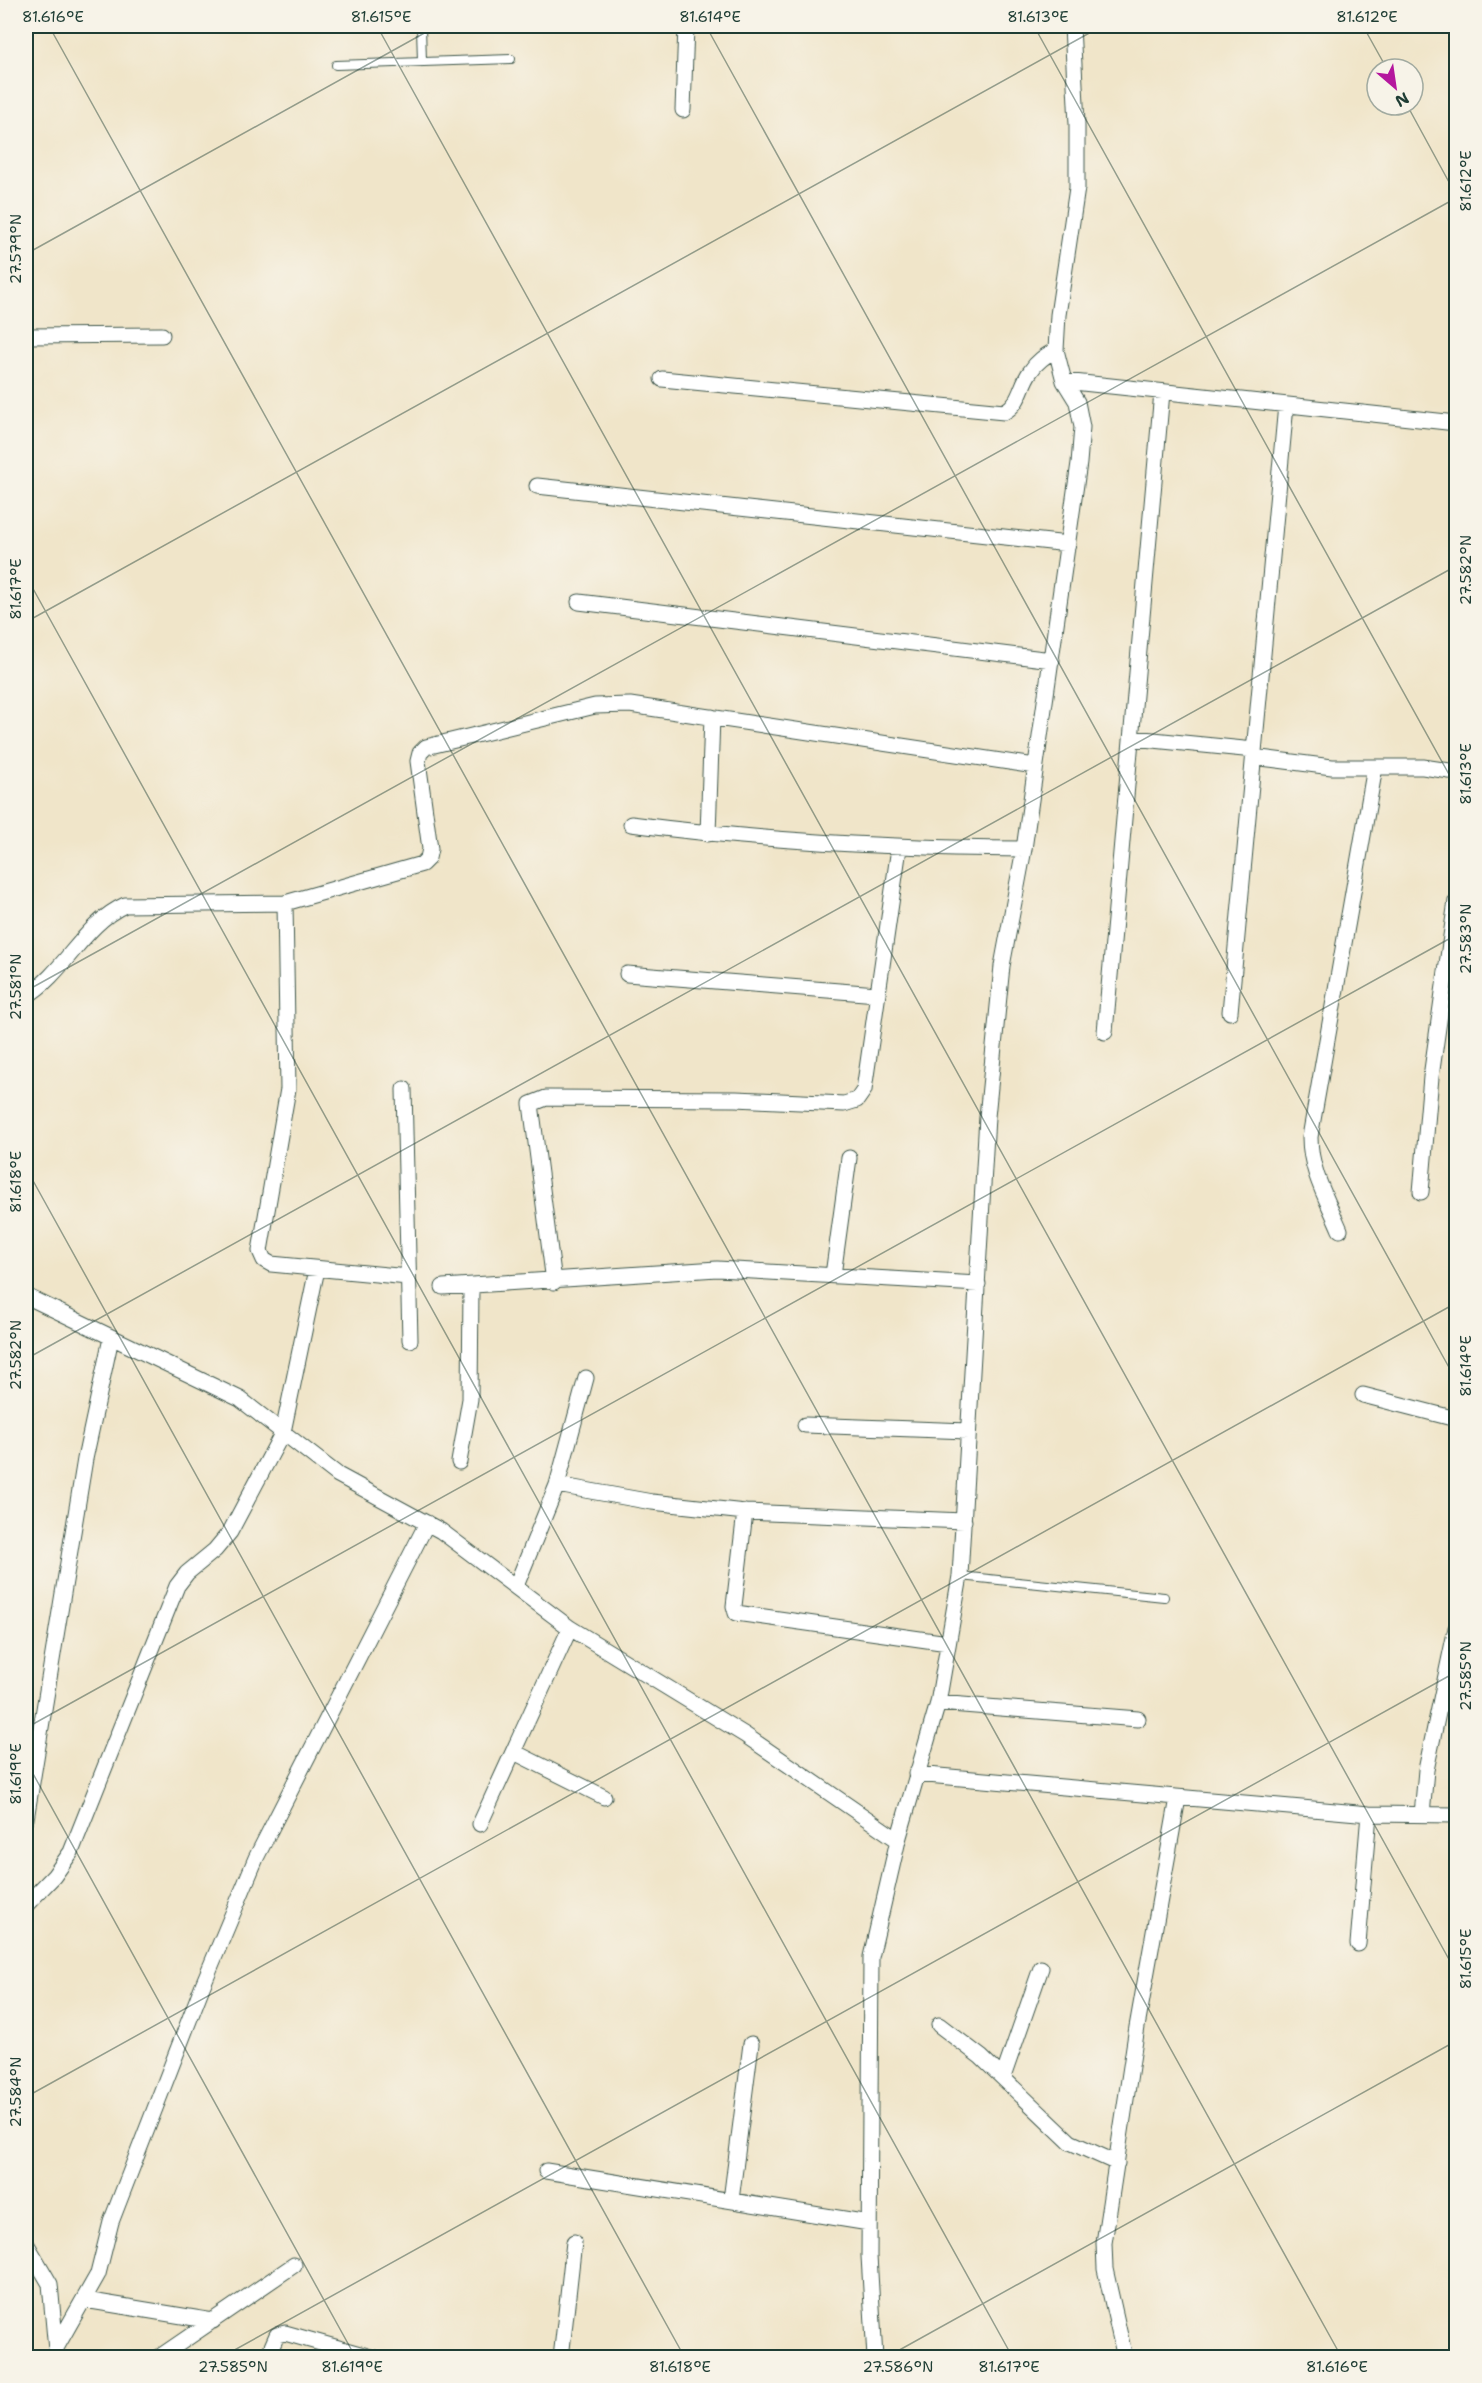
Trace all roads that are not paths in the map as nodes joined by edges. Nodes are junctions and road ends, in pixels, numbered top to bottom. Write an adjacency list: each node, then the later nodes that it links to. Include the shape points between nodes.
1 (421, 26): 5 (lane)
2 (686, 26): 7 (street)
3 (1072, 26): 10 (street, via 1077,188)
4 (511, 59): 5 (lane)
5 (422, 62): 6 (lane)
6 (336, 65)
7 (683, 110)
8 (162, 335): 9 (street)
9 (26, 336)
10 (1056, 350): 11 (street, via 1039,359 1016,403 1004,412); 12 (street)
11 (662, 379)
12 (1064, 381): 13 (street); 17 (street, via 1077,402 1082,428)
13 (1162, 392): 14 (street); 21 (street)
14 (1286, 405): 15 (street); 22 (street)
15 (1456, 423)
16 (537, 486): 17 (street)
17 (1068, 544): 19 (street)
18 (579, 602): 19 (street)
19 (1052, 660): 23 (street)
20 (712, 717): 23 (street); 27 (street); 31 (street, via 616,704 595,706 426,747 418,761 428,858 412,868)
21 (1133, 738): 22 (street); 36 (street)
22 (1254, 754): 24 (street, via 1332,766); 35 (street)
23 (1035, 766): 29 (street)
24 (1375, 767): 25 (street); 40 (street, via 1310,1137 1314,1171)
25 (1456, 772)
26 (631, 824): 27 (street)
27 (708, 834): 28 (street)
28 (899, 848): 29 (street); 33 (street)
29 (1024, 849): 45 (street, via 1002,966 987,1117)
30 (1456, 901): 39 (street, via 1431,1077)
31 (285, 903): 34 (street, via 125,905 107,913 42,985); 41 (street, via 288,1089 260,1251 271,1264)
32 (627, 974): 33 (street)
33 (877, 994): 44 (street, via 864,1090 857,1100 844,1104 546,1098 531,1104)
34 (26, 996)
35 (1230, 1012)
36 (1105, 1032)
37 (404, 1089): 43 (street)
38 (849, 1158): 42 (street)
39 (1421, 1192)
40 (1340, 1230)
41 (317, 1269): 43 (street); 56 (street)
42 (833, 1275): 44 (street, via 717,1269); 45 (street)
43 (408, 1277): 50 (street)
44 (554, 1282): 46 (street)
45 (978, 1284): 55 (street)
46 (471, 1286): 47 (street); 57 (street, via 470,1399)
47 (443, 1287)
48 (26, 1296): 49 (street)
49 (111, 1338): 56 (street, via 240,1399); 77 (street, via 85,1459)
50 (410, 1340)
51 (586, 1378): 58 (street)
52 (1364, 1395): 53 (street)
53 (1456, 1419)
54 (806, 1425): 55 (street)
55 (968, 1431): 60 (street)
56 (283, 1432): 61 (street, via 338,1475); 80 (street, via 230,1532 177,1586 71,1852)
57 (459, 1462)
58 (557, 1485): 59 (street, via 652,1502); 63 (street)
59 (745, 1512): 60 (street); 67 (street, via 734,1606 742,1616)
60 (964, 1521): 62 (street)
61 (427, 1523): 63 (street); 93 (street, via 256,1858 111,2222 98,2274)
62 (960, 1576): 64 (lane); 67 (street)
63 (516, 1586): 65 (street)
64 (1164, 1597)
65 (570, 1628): 70 (street); 79 (street, via 745,1735)
66 (1456, 1628): 75 (street, via 1426,1770)
67 (948, 1643): 68 (street)
68 (938, 1703): 69 (street); 71 (street)
69 (1138, 1719)
70 (514, 1752): 72 (street); 78 (street)
71 (916, 1774): 73 (street); 79 (street)
72 (604, 1797)
73 (1178, 1798): 74 (street); 86 (street)
74 (1369, 1814): 75 (street); 81 (street)
75 (1422, 1815): 76 (street)
76 (1456, 1815)
77 (26, 1818)
78 (480, 1824)
79 (898, 1840): 89 (street, via 872,1958)
80 (26, 1905)
81 (1359, 1944)
82 (1041, 1968): 85 (street)
83 (939, 2025): 85 (street)
84 (751, 2044): 88 (street)
85 (1003, 2077): 86 (street, via 1070,2142)
86 (1117, 2163): 101 (street, via 1104,2256)
87 (546, 2171): 88 (street)
88 (731, 2200): 89 (street)
89 (869, 2223): 100 (street)
90 (574, 2242): 99 (street)
91 (26, 2244): 95 (street, via 50,2284)
92 (294, 2265): 94 (street)
93 (85, 2300): 94 (street); 95 (street)
94 (213, 2320): 97 (street)
95 (57, 2353)
96 (368, 2357): 98 (street, via 285,2333 277,2335)
97 (158, 2358)
98 (267, 2358)
99 (561, 2358)
100 (875, 2358)
101 (1125, 2358)

